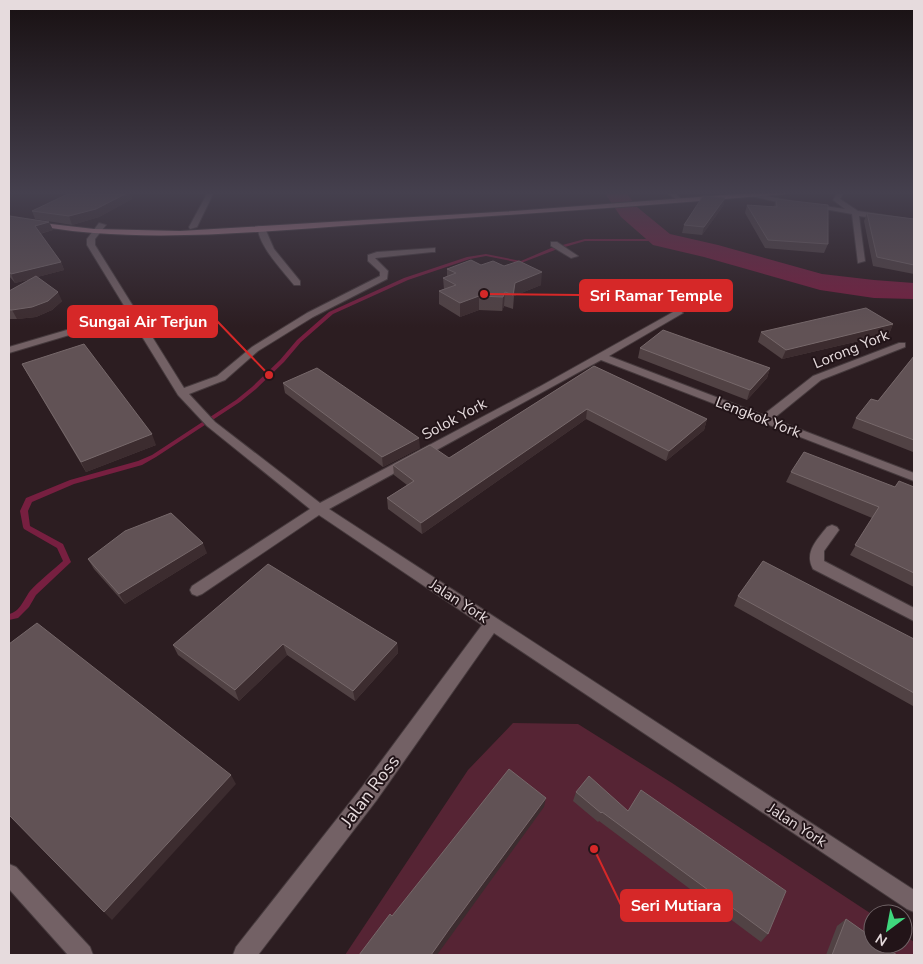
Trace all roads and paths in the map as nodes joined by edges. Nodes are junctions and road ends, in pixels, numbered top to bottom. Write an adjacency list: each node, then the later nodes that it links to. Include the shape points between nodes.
1 (92, 237): 9 (street, Jalan York, via 91,245)
2 (264, 237): 8 (street)
3 (858, 237): 7 (street)
4 (554, 244): 6 (street)
5 (432, 250): 14 (street, via 371,257 384,271 384,277 295,324 255,349 221,378)
6 (574, 256)
7 (860, 261)
8 (297, 283)
9 (133, 313): 12 (street); 14 (street, Jalan York)
10 (678, 313): 13 (street, Solok York)
11 (902, 345): 15 (street, Lorong York, via 817,378)
12 (9, 350)
13 (602, 357): 15 (street, Lengkok York); 17 (street, Solok York)
14 (182, 393): 17 (street, Jalan York, via 211,424)
15 (764, 420): 16 (street, Lengkok York)
16 (914, 477)
17 (319, 509): 19 (street, Solok York); 21 (street, Jalan York)
18 (832, 530): 20 (street, via 814,554 818,566)
19 (197, 590)
20 (914, 616)
21 (492, 623): 23 (street, Jalan York); 25 (street, Jalan Ross, via 369,794)
22 (9, 874): 24 (street)
23 (914, 902)
24 (82, 955)
25 (244, 955)

